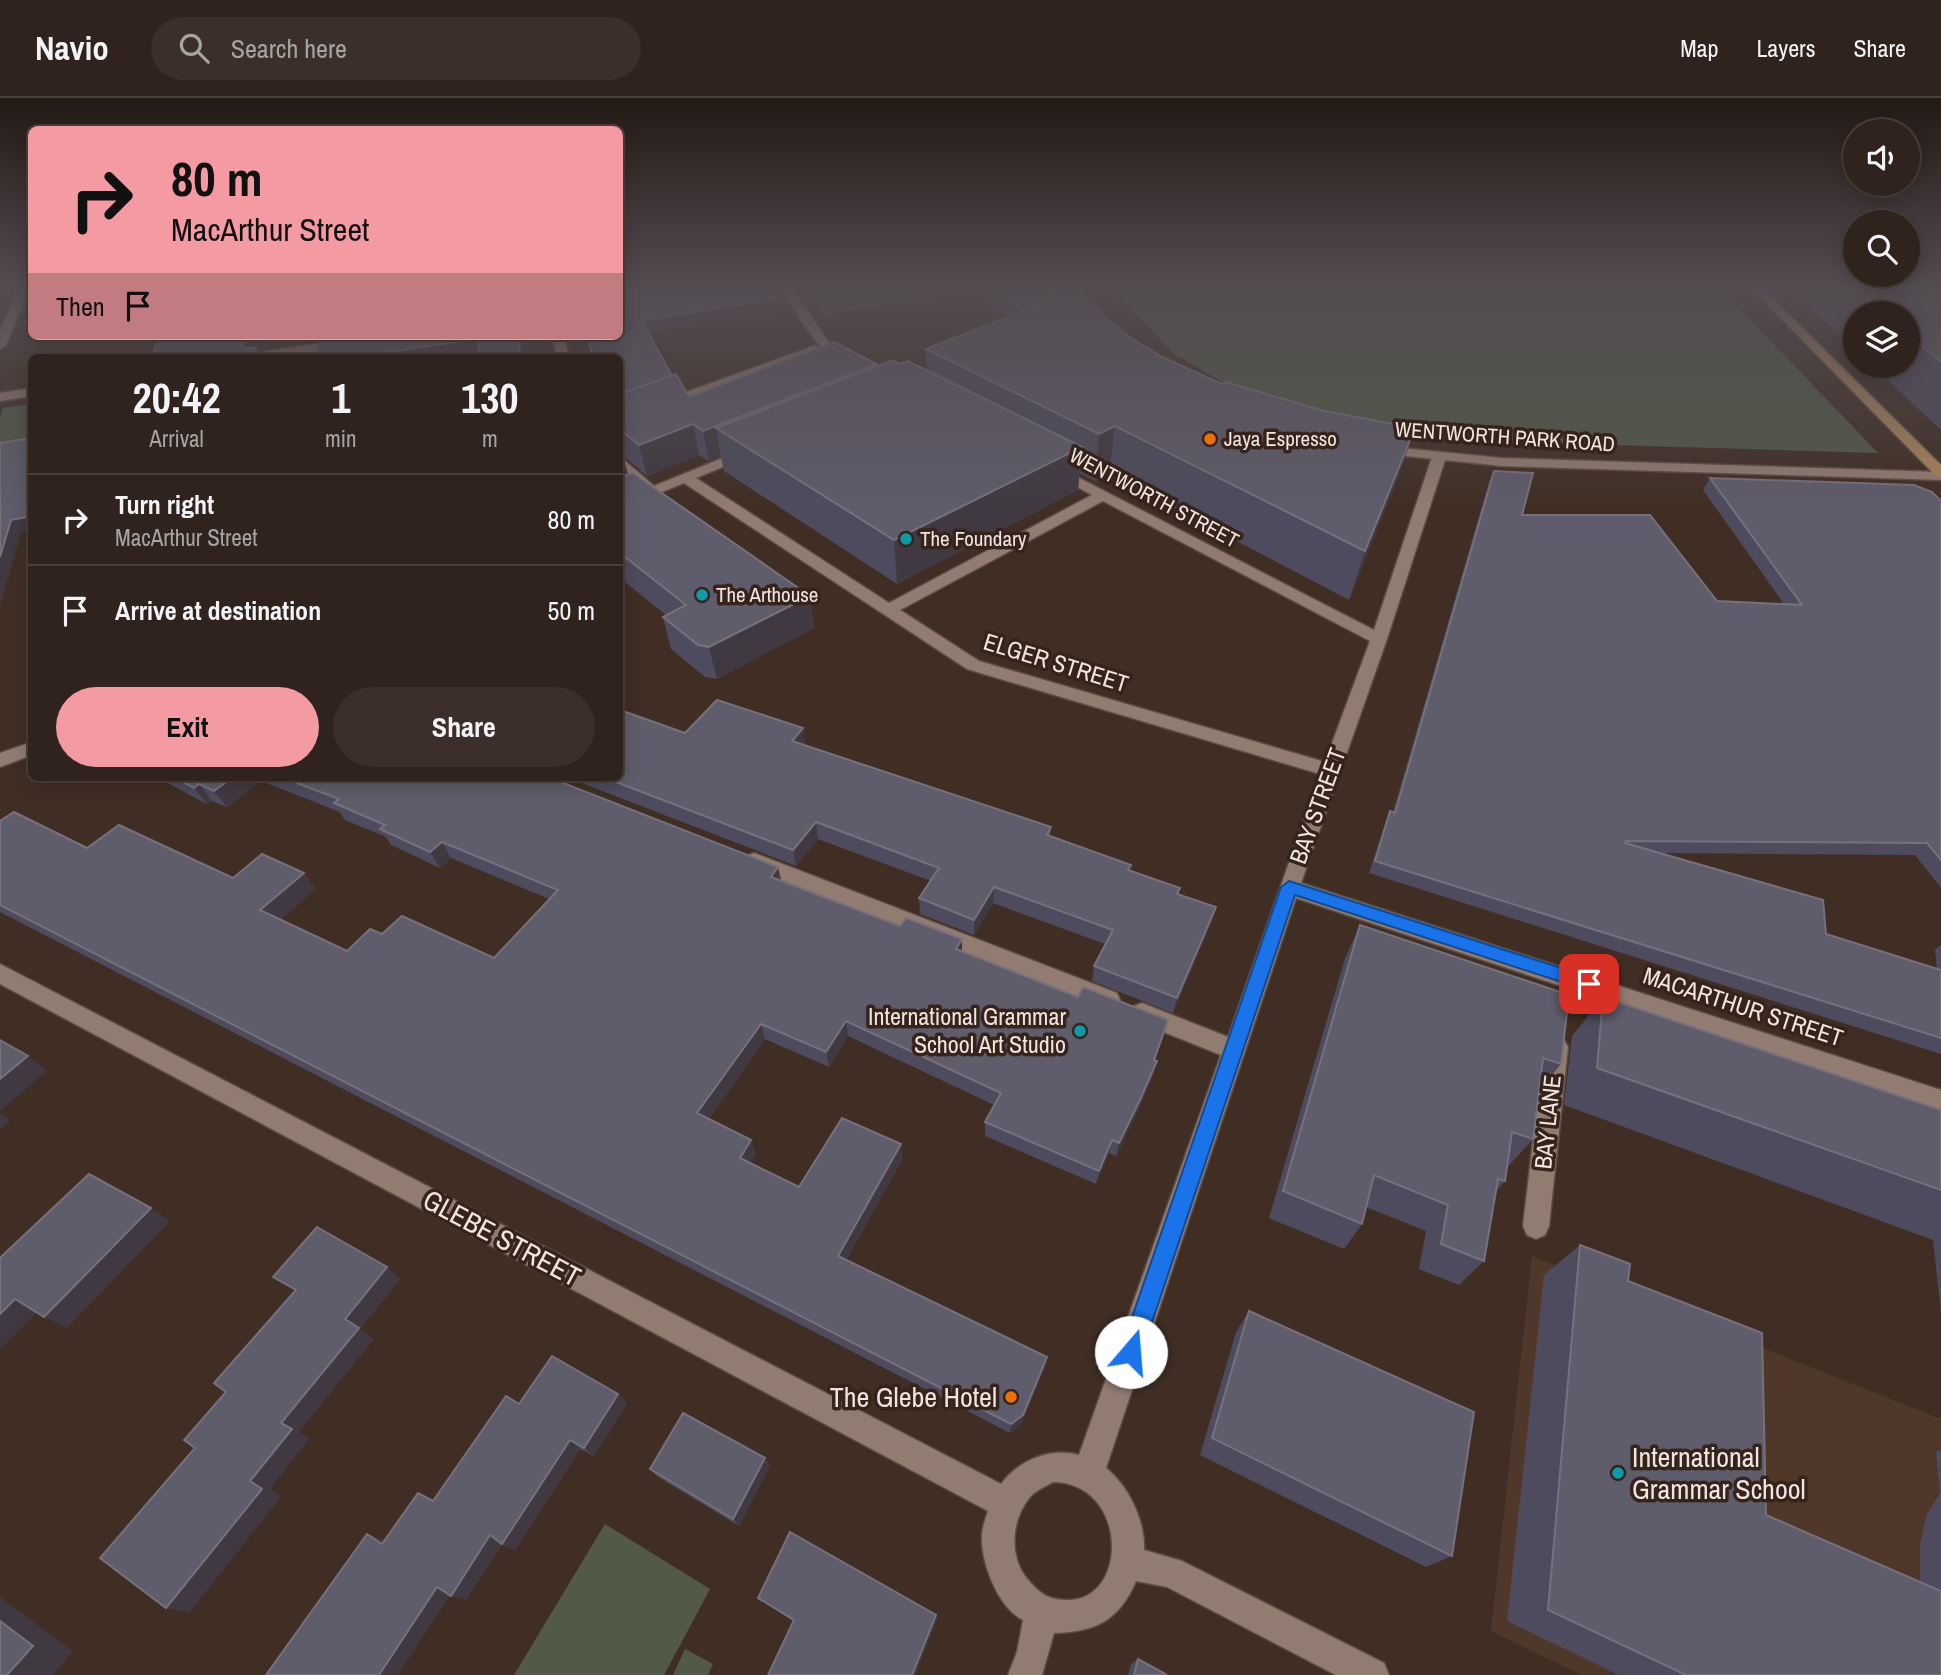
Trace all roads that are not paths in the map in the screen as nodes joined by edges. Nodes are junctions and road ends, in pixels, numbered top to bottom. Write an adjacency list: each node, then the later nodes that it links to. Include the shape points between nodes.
1 (785, 361): 7 (street)
2 (853, 361): 4 (street)
3 (1828, 361): 13 (main road)
4 (859, 364)
5 (28, 393): 6 (street)
6 (0, 397)
7 (623, 419)
8 (762, 446): 14 (street)
9 (1364, 447): 10 (street, WENTWORTH PARK ROAD)
10 (1439, 457): 13 (street, WENTWORTH PARK ROAD); 19 (street, BAY STREET)
11 (1045, 464): 16 (street, WENTWORTH STREET)
12 (623, 467): 15 (street)
13 (1941, 475)
14 (686, 478): 15 (street); 18 (street, ELGER STREET)
15 (652, 492): 17 (street)
16 (1103, 495): 18 (street); 19 (street, WENTWORTH STREET)
17 (623, 504)
18 (888, 610): 22 (street, ELGER STREET, via 973,665)
19 (1379, 639): 22 (street, BAY STREET)
20 (28, 750): 21 (street)
21 (0, 760)
22 (1331, 771): 24 (street, BAY STREET)
23 (733, 853): 27 (street)
24 (1289, 887): 26 (street, MACARTHUR STREET); 27 (street, BAY STREET)
25 (0, 973): 31 (street, GLEBE STREET)
26 (1562, 997): 28 (street, MACARTHUR STREET); 29 (street, BAY LANE)
27 (1236, 1050): 30 (street, BAY STREET)
28 (1941, 1101)
29 (1536, 1226)
30 (1088, 1474): 31 (street, via 1069,1467 1032,1473); 32 (street, via 1112,1495 1126,1527)
31 (1005, 1503): 33 (street, via 998,1553 1021,1598)
32 (1127, 1563): 33 (street, via 1116,1591 1095,1611 1069,1619); 35 (street, via 1171,1572)
33 (1041, 1613): 34 (street)
34 (1025, 1675)
35 (1372, 1675)

